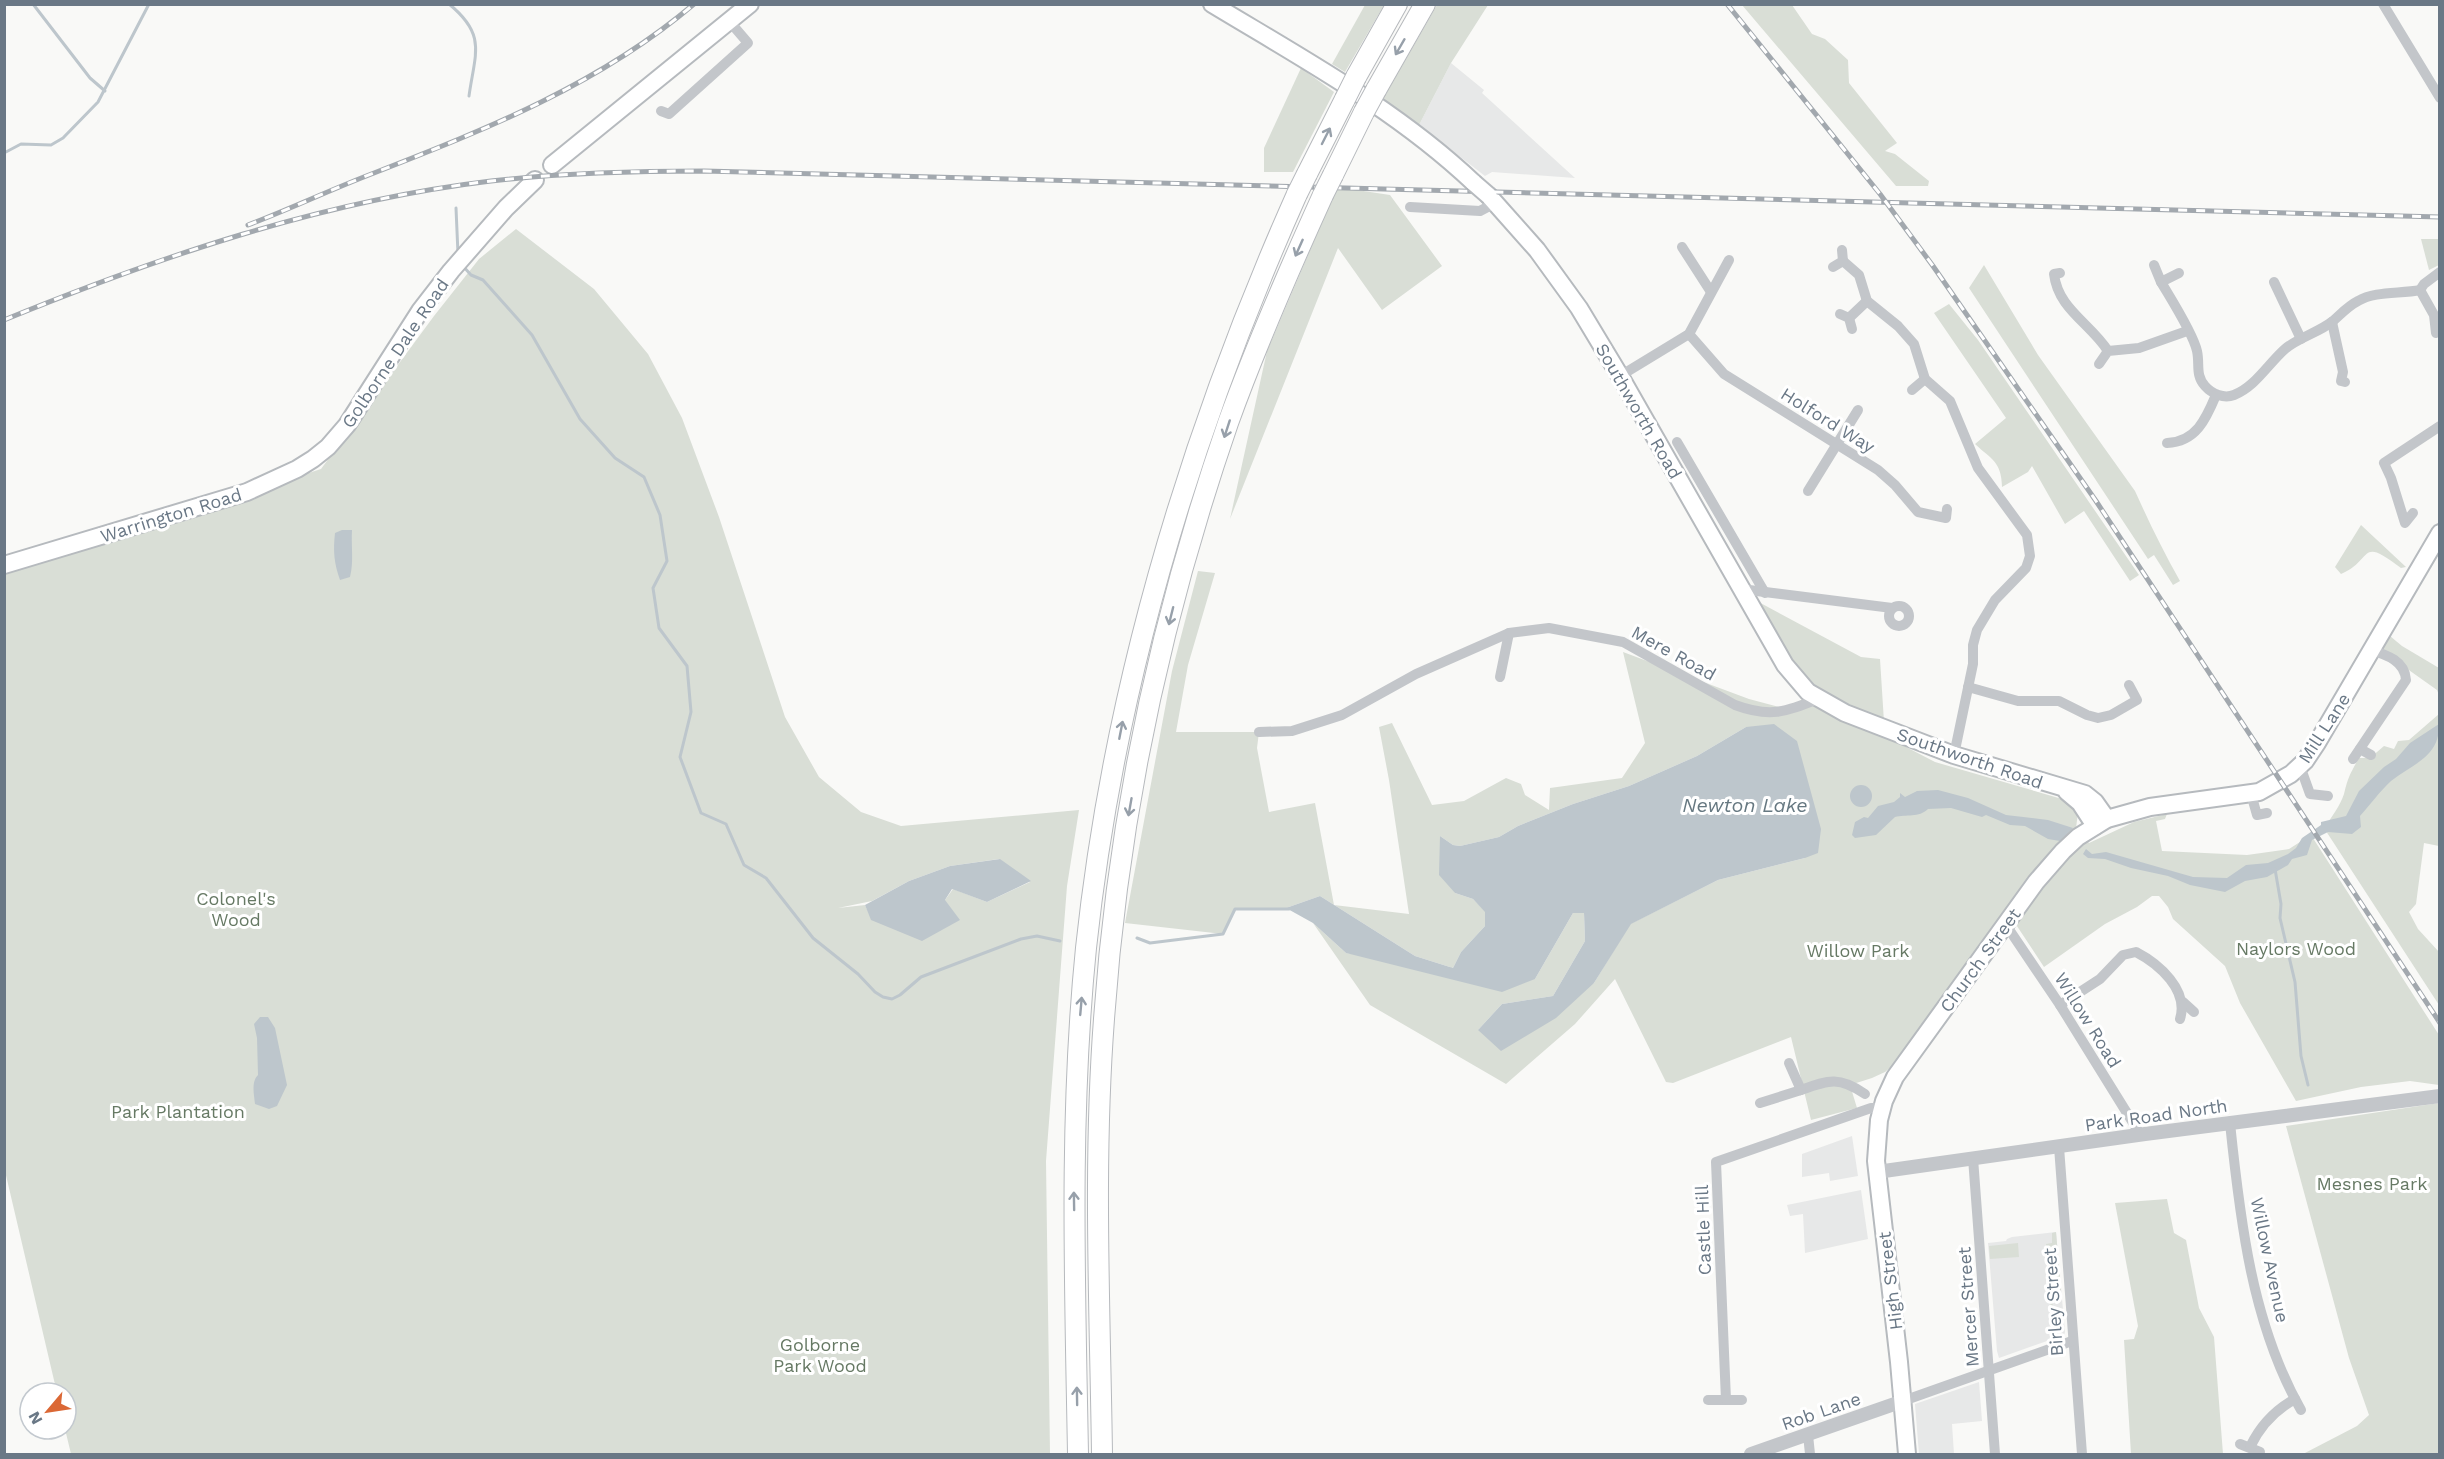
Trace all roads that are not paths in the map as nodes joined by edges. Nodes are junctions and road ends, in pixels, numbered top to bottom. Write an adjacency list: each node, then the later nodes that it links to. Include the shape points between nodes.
1 (750, 4): 6 (main road)
2 (1212, 4): 11 (main road, Southworth Road, bridge, via 1387,112)
3 (1397, 4): 99 (highway, one-way to 3, bridge, via 1076,1089 1086,947 1129,690 1177,506 1240,328 1297,194)
4 (1425, 4): 100 (highway, one-way to 100, bridge, via 1323,195 1259,342 1201,508 1151,698 1126,828 1099,1088)
5 (2383, 4): 7 (street)
6 (730, 22): 8 (street, via 748,43 669,114); 9 (main road)
7 (2439, 98)
8 (661, 111)
9 (552, 165)
10 (535, 180): 43 (main road, Golborne Dale Road, via 451,271)
11 (1492, 199): 12 (street, via 1480,210); 33 (main road, Southworth Road, via 1537,250)
12 (1410, 207)
13 (1682, 247): 23 (street)
14 (1842, 249): 24 (street, via 1838,264 1859,275)
15 (1729, 260): 23 (street)
16 (2154, 266): 20 (street)
17 (2439, 272): 22 (street)
18 (2054, 273): 31 (street, via 2063,300)
19 (2179, 273): 20 (street)
20 (2161, 282): 27 (street)
21 (2274, 282): 30 (street)
22 (2420, 290): 26 (street, via 2375,294 2358,301); 28 (street, via 2434,315)
23 (1711, 292): 29 (street)
24 (1867, 302): 25 (street); 34 (street, via 1907,335 1918,354)
25 (1847, 320)
26 (2332, 322): 30 (street); 35 (street, via 2343,372)
27 (2187, 331): 31 (street, via 2139,348); 37 (street, via 2197,351 2200,378)
28 (2436, 333)
29 (1689, 334): 33 (street); 42 (street, Holford Way, via 1724,374)
30 (2301, 339): 37 (street, via 2244,390 2231,396)
31 (2108, 351): 32 (street)
32 (2099, 364)
33 (1620, 376): 51 (main road, Southworth Road)
34 (1925, 380): 36 (street); 48 (street, via 1955,398 1978,468 2026,535)
35 (2341, 381)
36 (1912, 390)
37 (2216, 395): 41 (street, via 2201,427 2177,443)
38 (1858, 410): 42 (street)
39 (2439, 426): 46 (street, via 2380,465 2391,478 2403,525)
40 (1691, 442): 52 (street, via 1679,444)
41 (2167, 442)
42 (1837, 445): 44 (street); 45 (street, Holford Way, via 1878,470 1917,512 1946,518)
43 (328, 447): 49 (main road, Warrington Road, via 297,469 247,492)
44 (1808, 491)
45 (1947, 509)
46 (2413, 513)
47 (2438, 539): 55 (main road, Mill Lane)
48 (2029, 562): 50 (street); 58 (street, via 2017,578 1997,589 1980,621)
49 (4, 565)
50 (2041, 566)
51 (1741, 589): 52 (street); 59 (main road, Southworth Road, via 1789,670)
52 (1765, 593): 53 (street)
53 (1892, 608)
54 (1509, 633): 56 (street); 59 (street, Mere Road, via 1549,628 1623,642 1735,705 1755,712 1779,713); 62 (street, Mere Road, via 1416,674 1342,715 1292,731)
55 (2371, 650): 63 (street, via 2399,663 2406,680); 67 (main road, Mill Lane, via 2317,744)
56 (1496, 680)
57 (2128, 685): 60 (street)
58 (1968, 687): 60 (street, via 2018,701 2059,701 2098,718); 64 (street)
59 (1818, 699): 64 (main road, Southworth Road)
60 (2137, 700): 61 (street)
61 (2143, 711)
62 (1260, 732)
63 (2360, 749): 65 (street); 66 (street)
64 (1954, 755): 71 (main road, Southworth Road, via 2079,792 2090,798)
65 (2371, 755)
66 (2354, 759)
67 (2300, 766): 68 (main road, Mill Lane, via 2268,788); 69 (street, via 2306,794)
68 (2251, 794): 70 (street); 71 (main road, Mill Lane, via 2163,803)
69 (2328, 796)
70 (2257, 815)
71 (2101, 823): 72 (main road, Church Street, via 2063,851)
72 (2006, 925): 74 (street, Willow Road); 83 (main road, Church Street, via 1895,1077)
73 (2183, 1002): 74 (street, via 2166,974 2136,952 2123,955 2100,979); 75 (street); 76 (street)
74 (2060, 1005): 85 (street, Willow Road)
75 (2194, 1012)
76 (2180, 1019)
77 (1789, 1063): 79 (street)
78 (1859, 1082): 80 (street)
79 (1801, 1090): 80 (street, via 1828,1080 1845,1083); 82 (street)
80 (1865, 1094): 83 (street)
81 (2439, 1096): 84 (street, Park Road North)
82 (1760, 1103)
83 (1877, 1108): 88 (main road, High Street); 93 (street, Castle Hill, via 1716,1162)
84 (2230, 1124): 85 (street, Park Road North); 91 (street, Willow Avenue, via 2245,1237 2258,1296 2273,1347)
85 (2140, 1134): 86 (street, Park Road North)
86 (2059, 1147): 87 (street, Park Road North); 89 (street, Birley Street)
87 (1973, 1158): 88 (street, Park Road North); 90 (street, Mercer Street)
88 (1877, 1172): 95 (main road, High Street)
89 (2072, 1341): 90 (street); 105 (street, Birley Street)
90 (1990, 1370): 95 (street); 104 (street, Mercer Street)
91 (2295, 1399): 96 (street, Willow Avenue); 98 (street, via 2273,1413)
92 (1708, 1400): 93 (street)
93 (1726, 1400): 94 (street)
94 (1742, 1400)
95 (1903, 1401): 97 (street, Rob Lane); 103 (main road, High Street)
96 (2301, 1410)
97 (1808, 1435): 101 (street, Rob Lane); 102 (street)
98 (2250, 1448)
99 (1078, 1455)
100 (1102, 1455)
101 (1751, 1455)
102 (1810, 1455)
103 (1907, 1455)
104 (1995, 1455)
105 (2082, 1455)

